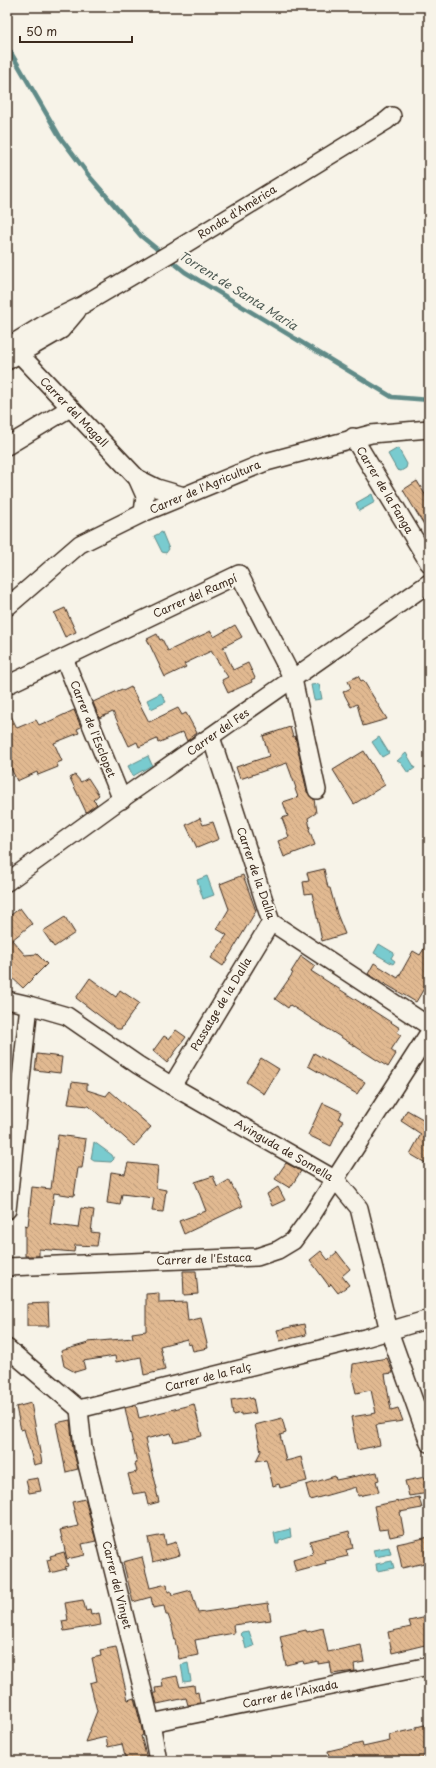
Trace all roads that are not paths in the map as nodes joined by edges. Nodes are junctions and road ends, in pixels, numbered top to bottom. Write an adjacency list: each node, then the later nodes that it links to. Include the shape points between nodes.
1 (392, 116): 2 (street, Ronda d'Amèrica, via 81,306 61,330)
2 (11, 352): 3 (street, Carrer del Magall)
3 (70, 408): 6 (street); 7 (street, Carrer del Magall)
4 (429, 429): 5 (street, Carrer de l'Agricultura)
5 (353, 437): 8 (street, Carrer de l'Agricultura, via 266,462); 10 (street, Carrer de la Fanga)
6 (7, 446)
7 (137, 478): 8 (street, Carrer del Magall, via 157,488); 9 (street, Carrer del Magall, via 145,496)
8 (184, 496): 9 (street, Carrer de l'Agricultura)
9 (143, 513): 12 (street, Carrer de l'Agricultura, via 80,544)
10 (429, 563)
11 (429, 583): 14 (street, Carrer del Fes)
12 (9, 597)
13 (64, 658): 14 (street, Carrer del Rampí, via 239,574); 15 (street, Carrer del Rampí); 18 (street, Carrer de l'Esclopet)
14 (293, 679): 16 (street, Carrer del Fes); 17 (street, Carrer del Rampí)
15 (7, 685)
16 (211, 737): 18 (street, Carrer del Fes); 20 (street, Carrer de la Dalla)
17 (317, 790)
18 (122, 800): 19 (street, Carrer del Fes)
19 (7, 882)
20 (271, 922): 23 (street, Carrer de la Dalla); 25 (street, Passatge de la Dalla)
21 (7, 1000): 22 (street, Avinguda de Somella)
22 (29, 1005): 25 (street, Avinguda de Somella, via 67,1016); 27 (street)
23 (429, 1026)
24 (429, 1033): 26 (street, Carrer de l'Estaca)
25 (172, 1086): 26 (street, Avinguda de Somella)
26 (336, 1180): 28 (street, Carrer de l'Estaca, via 293,1241 278,1250 257,1257); 30 (street, Avinguda de Somella, via 359,1208)
27 (7, 1210)
28 (7, 1267)
29 (429, 1319): 30 (street, Carrer de la Falç)
30 (389, 1331): 32 (street, Carrer de la Falç); 33 (street, Avinguda de Somella)
31 (7, 1348): 32 (street)
32 (79, 1409): 35 (street, Carrer del Vinyet, via 83,1448)
33 (429, 1443)
34 (429, 1666): 35 (street, Carrer de l'Aixada)
35 (151, 1723): 36 (street, Carrer del Vinyet)
36 (158, 1761)

